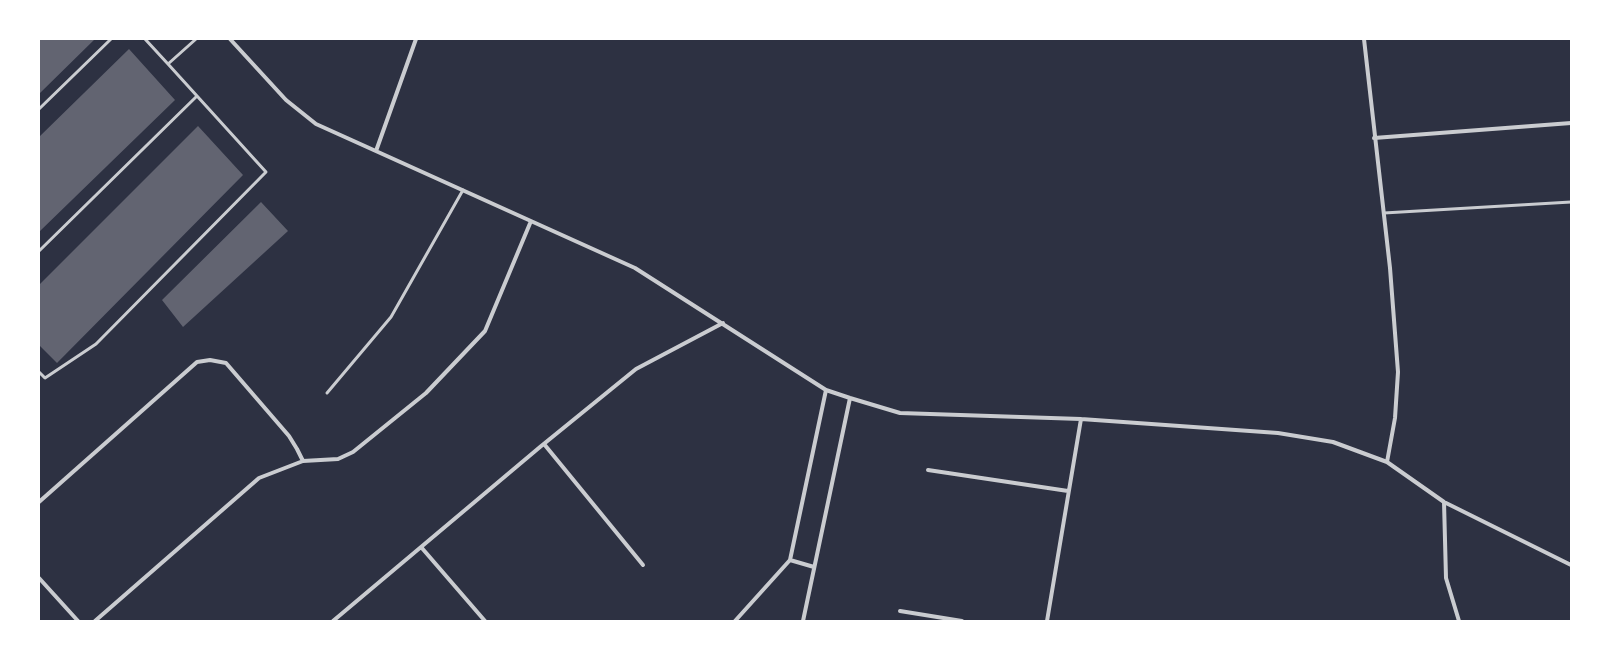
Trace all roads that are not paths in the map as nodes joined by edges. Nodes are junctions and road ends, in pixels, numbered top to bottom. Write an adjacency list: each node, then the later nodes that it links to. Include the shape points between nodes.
1 (111, 39): 9 (lane)
2 (145, 39): 7 (lane)
3 (196, 39): 7 (lane)
4 (230, 39): 12 (street, via 286,100 316,124)
5 (416, 39): 12 (street)
6 (1364, 39): 11 (street)
7 (168, 64): 8 (lane)
8 (197, 96): 17 (lane); 19 (lane, via 266,172 96,344 45,378)
9 (39, 109)
10 (1571, 123): 11 (street)
11 (1374, 138): 15 (street)
12 (376, 151): 13 (street)
13 (463, 190): 16 (street); 21 (lane, via 391,317)
14 (1571, 202): 15 (lane)
15 (1384, 213): 26 (street, via 1398,372 1395,418)
16 (531, 221): 18 (street, via 635,268); 25 (street, via 484,331 426,393 353,452 338,459)
17 (39, 251)
18 (723, 323): 20 (street); 24 (street, via 636,369)
19 (39, 372)
20 (826, 390): 22 (street); 32 (street)
21 (327, 393)
22 (850, 398): 23 (street, via 900,414); 35 (street)
23 (1081, 420): 26 (street, via 1278,433 1333,442); 28 (street)
24 (544, 444): 31 (street); 33 (street)
25 (303, 461): 29 (street, via 289,436 226,363 210,360 197,362); 39 (street, via 259,478)
26 (1387, 462): 30 (street)
27 (928, 470): 28 (street)
28 (1068, 491): 45 (street)
29 (39, 502)
30 (1444, 502): 34 (street); 46 (street, via 1446,578)
31 (421, 547): 40 (street); 41 (street)
32 (790, 560): 35 (street); 42 (street)
33 (643, 564)
34 (1571, 565)
35 (814, 567): 43 (street)
36 (39, 578): 38 (street)
37 (900, 612): 44 (street)
38 (78, 621)
39 (95, 621)
40 (333, 621)
41 (485, 621)
42 (735, 621)
43 (803, 621)
44 (962, 621)
45 (1047, 621)
46 (1459, 621)

